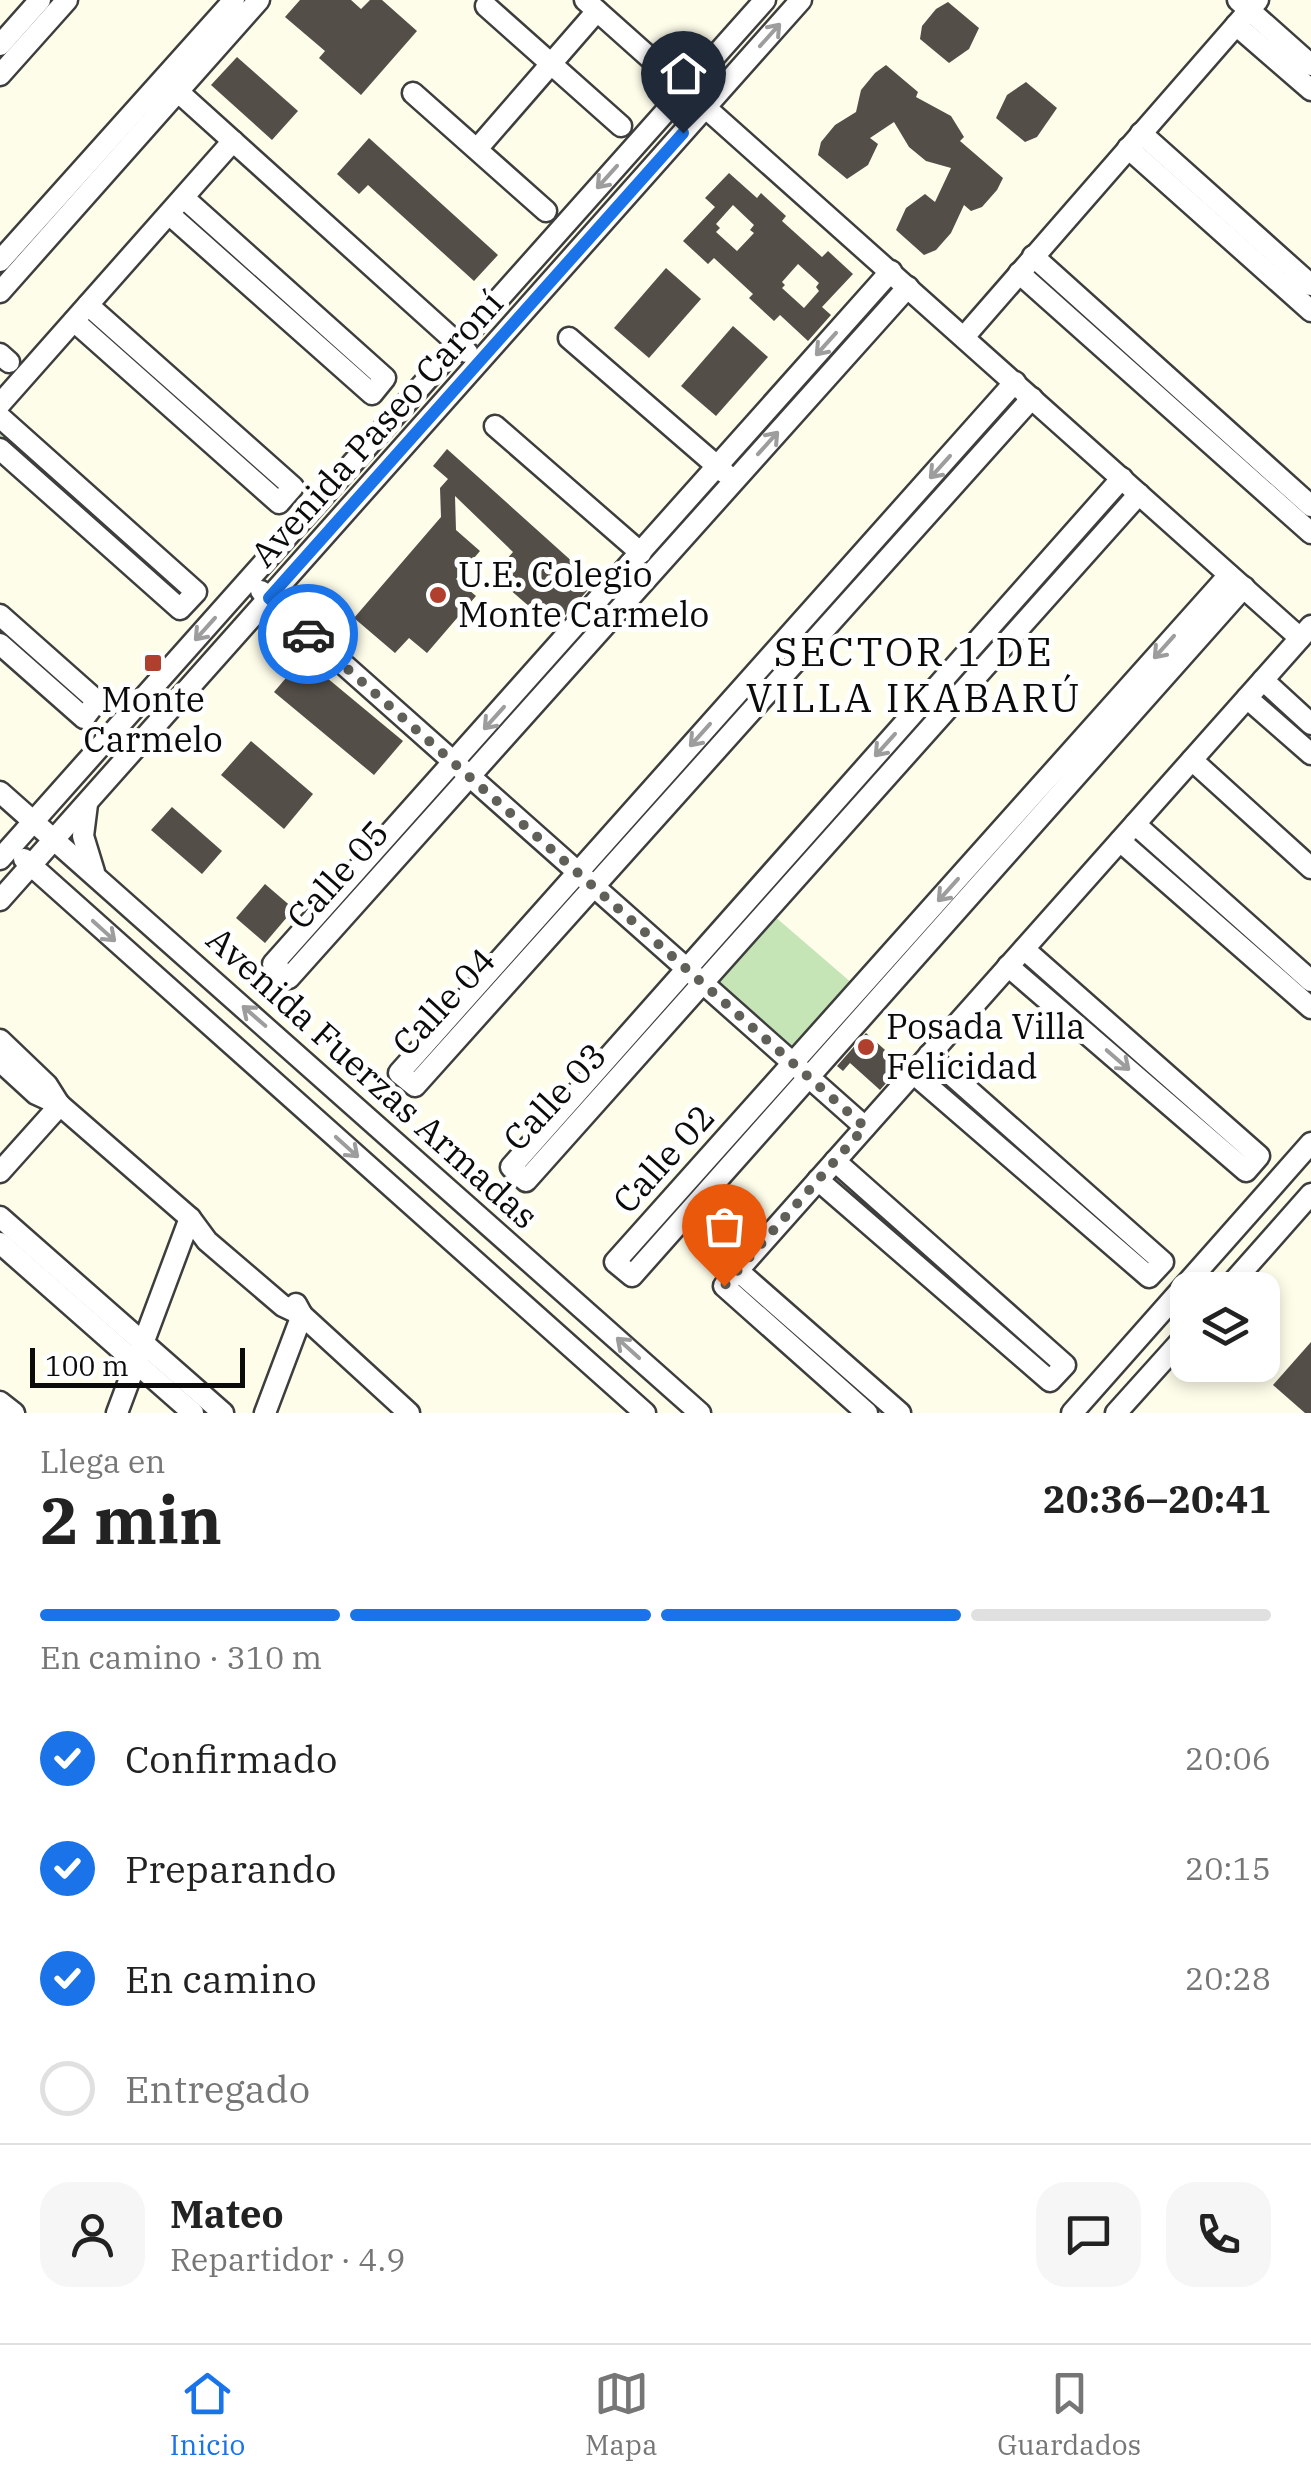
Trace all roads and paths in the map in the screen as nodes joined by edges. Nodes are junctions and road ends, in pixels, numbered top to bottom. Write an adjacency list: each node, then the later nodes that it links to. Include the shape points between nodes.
1 (40, 0): 10 (street)
2 (66, 0): 13 (street)
3 (234, 0): 14 (street)
4 (259, 0): 14 (street)
5 (765, 0): 15 (street, Avenida Paseo Caroní)
6 (801, 0): 18 (street, Avenida Paseo Caroní, one-way to 6)
7 (486, 6): 11 (street)
8 (591, 6): 11 (street); 15 (street)
9 (1246, 9): 12 (street); 16 (street); 20 (street)
10 (0, 44)
11 (552, 64): 19 (street); 22 (street)
12 (1311, 65)
13 (0, 75)
14 (171, 85): 21 (street); 26 (street); 30 (street)
15 (686, 89): 18 (street); 35 (street, Avenida Paseo Caroní, one-way to 35)
16 (1311, 90)
17 (413, 92): 22 (street)
18 (706, 107): 27 (street); 36 (street, Avenida Paseo Caroní)
19 (621, 126)
20 (1135, 140): 25 (street); 31 (street)
21 (232, 141): 23 (street); 35 (street)
22 (476, 149): 24 (street)
23 (176, 206): 23 (street, via 372,394 385,378); 32 (street)
24 (546, 211)
25 (1033, 256): 28 (street); 40 (street)
26 (0, 261)
27 (891, 271): 29 (street); 44 (street, Calle 05, one-way to 44)
28 (1018, 273): 33 (street); 40 (street)
29 (908, 287): 33 (street); 46 (street, Calle 05, one-way to 29)
30 (0, 292)
31 (1308, 298)
32 (81, 313): 32 (street, via 280,503 293,487); 39 (street)
33 (964, 337): 37 (street)
34 (569, 338): 44 (street)
35 (458, 345): 36 (street); 54 (street, Avenida Paseo Caroní)
36 (478, 363): 57 (street, Avenida Paseo Caroní)
37 (1015, 382): 38 (street); 53 (street, Calle 04, one-way to 53)
38 (1032, 398): 45 (street); 53 (street, Calle 04)
39 (0, 404)
40 (1196, 417): 48 (street); 50 (street)
41 (0, 418): 43 (street, via 196,592 180,609)
42 (495, 426): 51 (street)
43 (0, 449)
44 (717, 466): 46 (street); 49 (street, Calle 05)
45 (1122, 478): 47 (street); 52 (street, Calle 03)
46 (734, 481): 49 (street, Calle 05)
47 (1139, 494): 55 (street); 56 (street, Calle 03)
48 (1311, 506)
49 (685, 520): 51 (street, Calle 05)
50 (1311, 533)
51 (649, 554): 68 (street, Calle 05)
52 (1035, 576): 56 (street); 61 (street, Calle 03)
53 (856, 577): 80 (street, Calle 04, one-way to 80); 82 (street, Calle 04)
54 (248, 580): 57 (street); 70 (street, Avenida Paseo Caroní, one-way to 70)
55 (1236, 581): 59 (street); 69 (street, Calle 02)
56 (1051, 591): 63 (street, Calle 03)
57 (269, 598): 68 (street); 72 (street, Avenida Paseo Caroní)
58 (0, 615): 60 (street, via 97,702 84,718)
59 (1306, 632): 62 (street)
60 (0, 644)
61 (949, 673): 63 (street); 88 (street, Calle 03, one-way to 88)
62 (1263, 680): 64 (street); 65 (street)
63 (966, 687): 88 (street, Calle 03)
64 (1247, 698): 66 (street); 67 (street)
65 (1311, 724)
66 (1311, 754)
67 (1192, 760): 74 (street); 79 (street)
68 (462, 770): 80 (street); 85 (street, Calle 05)
69 (1065, 773): 96 (street, Calle 02, one-way to 96); 98 (street, Calle 02)
70 (62, 790): 71 (street, via 34,800); 73 (street, Avenida Paseo Caroní)
71 (1, 793): 73 (street, Avenida Fuerzas Armadas)
72 (87, 804): 75 (street, Avenida Paseo Caroní); 81 (street, via 85,850)
73 (34, 821): 75 (street, Avenida Fuerzas Armadas); 77 (street, Avenida Paseo Caroní)
74 (1135, 824): 76 (street); 90 (street)
75 (54, 840): 78 (street, Avenida Paseo Caroní); 81 (street, Avenida Fuerzas Armadas)
76 (1120, 841): 86 (street); 91 (street)
77 (3, 848): 78 (street, Avenida Fuerzas Armadas)
78 (31, 866): 83 (street, Avenida Fuerzas Armadas); 84 (street, Avenida Paseo Caroní)
79 (1311, 868)
80 (577, 872): 82 (street); 89 (street, Calle 04)
81 (98, 878): 121 (street, Avenida Fuerzas Armadas, one-way to 81)
82 (594, 887): 88 (street); 89 (street, Calle 04)
83 (68, 898): 84 (street, via 36,891); 120 (street, Avenida Fuerzas Armadas, one-way to 120)
84 (0, 900)
85 (343, 902)
86 (1024, 948): 87 (street); 87 (street, one-way to 86, via 1246,1172 1259,1156)
87 (1008, 966): 93 (street)
88 (694, 976): 95 (street, Calle 03); 96 (street)
89 (494, 981): 89 (street, Calle 04, via 399,1072 415,1086)
90 (1311, 982)
91 (1311, 1008)
92 (0, 1040): 99 (street)
93 (929, 1055): 97 (street); 97 (street, via 1163,1262 1149,1277)
94 (0, 1060): 99 (street, via 36,1094)
95 (618, 1062): 95 (street, Calle 03, via 511,1168 526,1181)
96 (793, 1063): 98 (street); 98 (street, Calle 02, via 615,1262 632,1276)
97 (913, 1073): 100 (street)
98 (809, 1078): 100 (street)
99 (60, 1105): 103 (street); 107 (street)
100 (865, 1127): 102 (street)
101 (1311, 1144): 124 (street)
102 (834, 1162): 104 (street); 104 (street, via 1065,1365 1050,1381)
103 (0, 1172)
104 (818, 1180): 110 (street)
105 (1311, 1194): 109 (street)
106 (0, 1217): 112 (street)
107 (190, 1218): 111 (street, via 238,1250); 112 (street)
108 (0, 1243): 114 (street)
109 (1242, 1272)
110 (731, 1278): 122 (street); 123 (street)
111 (302, 1315): 118 (street); 119 (street)
112 (144, 1342): 114 (street); 117 (street)
113 (1170, 1353): 125 (street)
114 (136, 1364): 115 (street); 116 (street)
115 (117, 1413)
116 (193, 1413)
117 (223, 1413)
118 (265, 1413)
119 (409, 1413)
120 (645, 1413)
121 (700, 1413)
122 (867, 1413)
123 (900, 1413)
124 (1072, 1413)
125 (1116, 1413)

